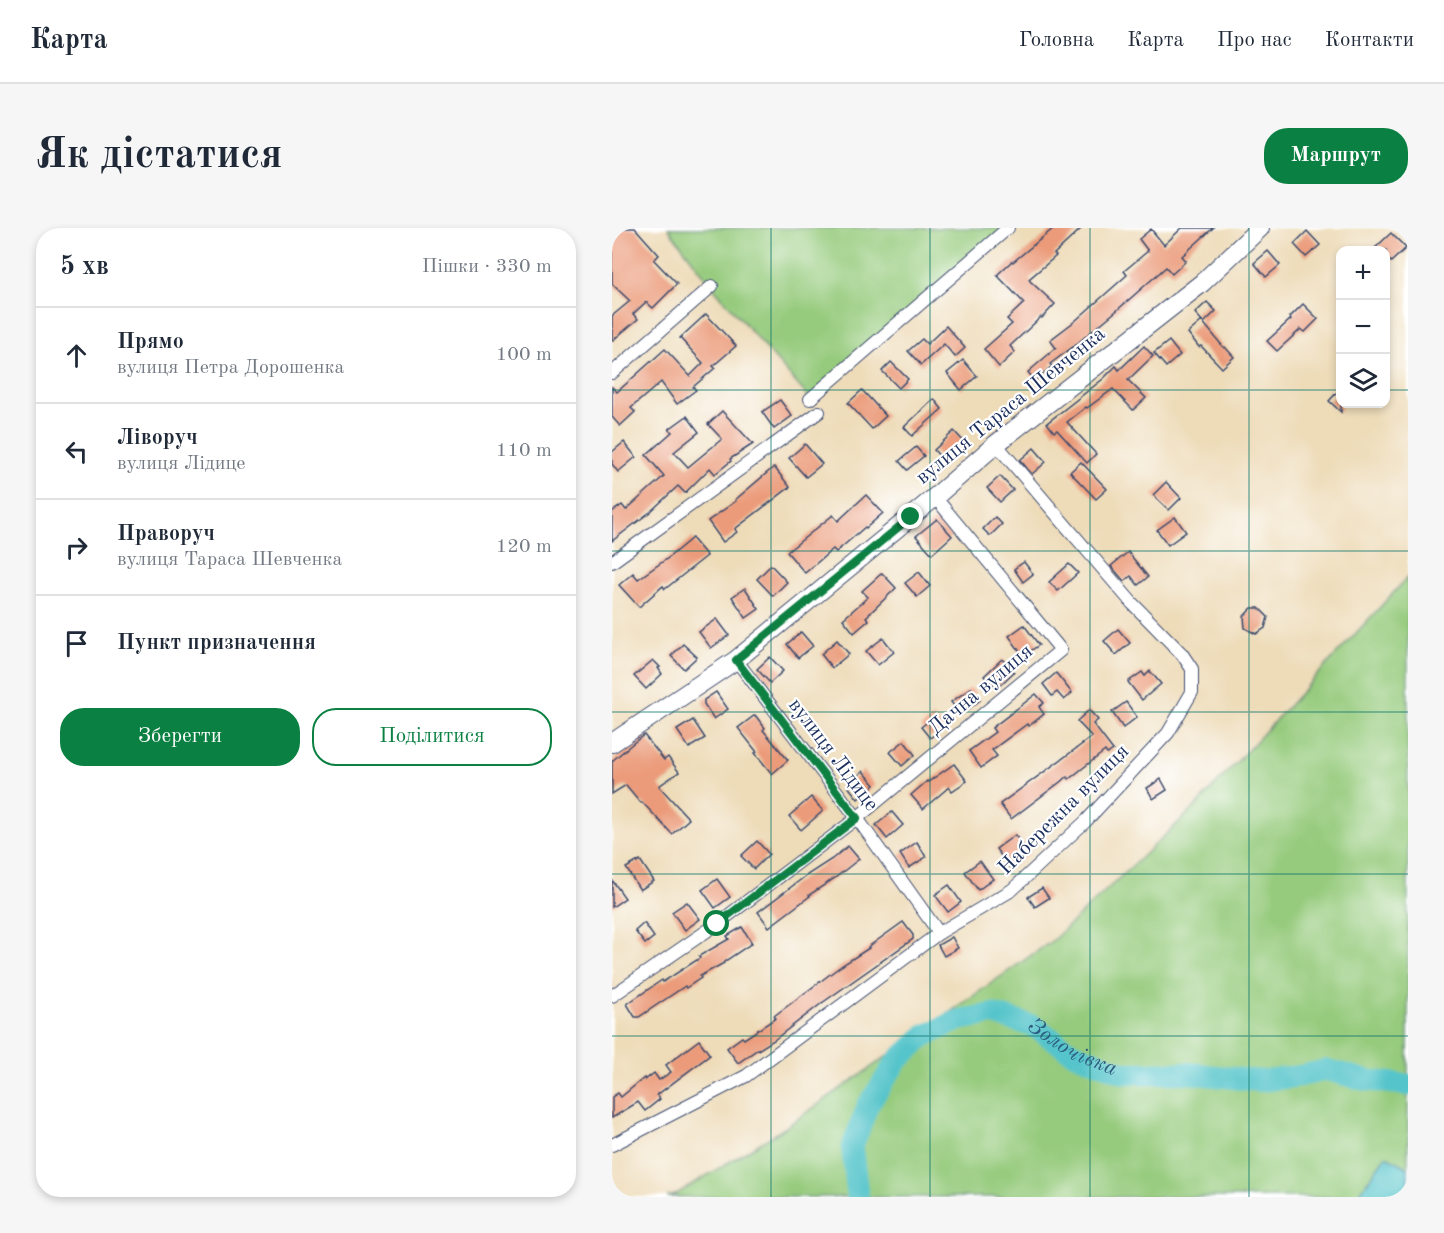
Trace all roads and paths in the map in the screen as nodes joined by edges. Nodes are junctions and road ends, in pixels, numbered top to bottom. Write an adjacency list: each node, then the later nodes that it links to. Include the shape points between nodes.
1 (1008, 228): 5 (street)
2 (1260, 228): 7 (main road, вулиця Тараса Шевченка, via 1202,283)
3 (712, 286): 4 (street)
4 (612, 373)
5 (810, 399)
6 (819, 412): 9 (street)
7 (996, 444): 8 (main road, вулиця Тараса Шевченка); 13 (street, Набережна вулиця, via 1131,603 1182,654 1192,669 1192,692 1168,733 1086,821 1012,890)
8 (935, 497): 10 (main road, вулиця Тараса Шевченка); 12 (street, Дачна вулиця, via 1061,650)
9 (612, 562)
10 (736, 660): 11 (main road, вулиця Тараса Шевченка); 12 (street, вулиця Лідице)
11 (612, 742)
12 (857, 818): 13 (street, вулиця Лідице); 14 (street, via 717,924)
13 (939, 933): 15 (street, Набережна вулиця, via 746,1076)
14 (612, 996)
15 (612, 1145)

